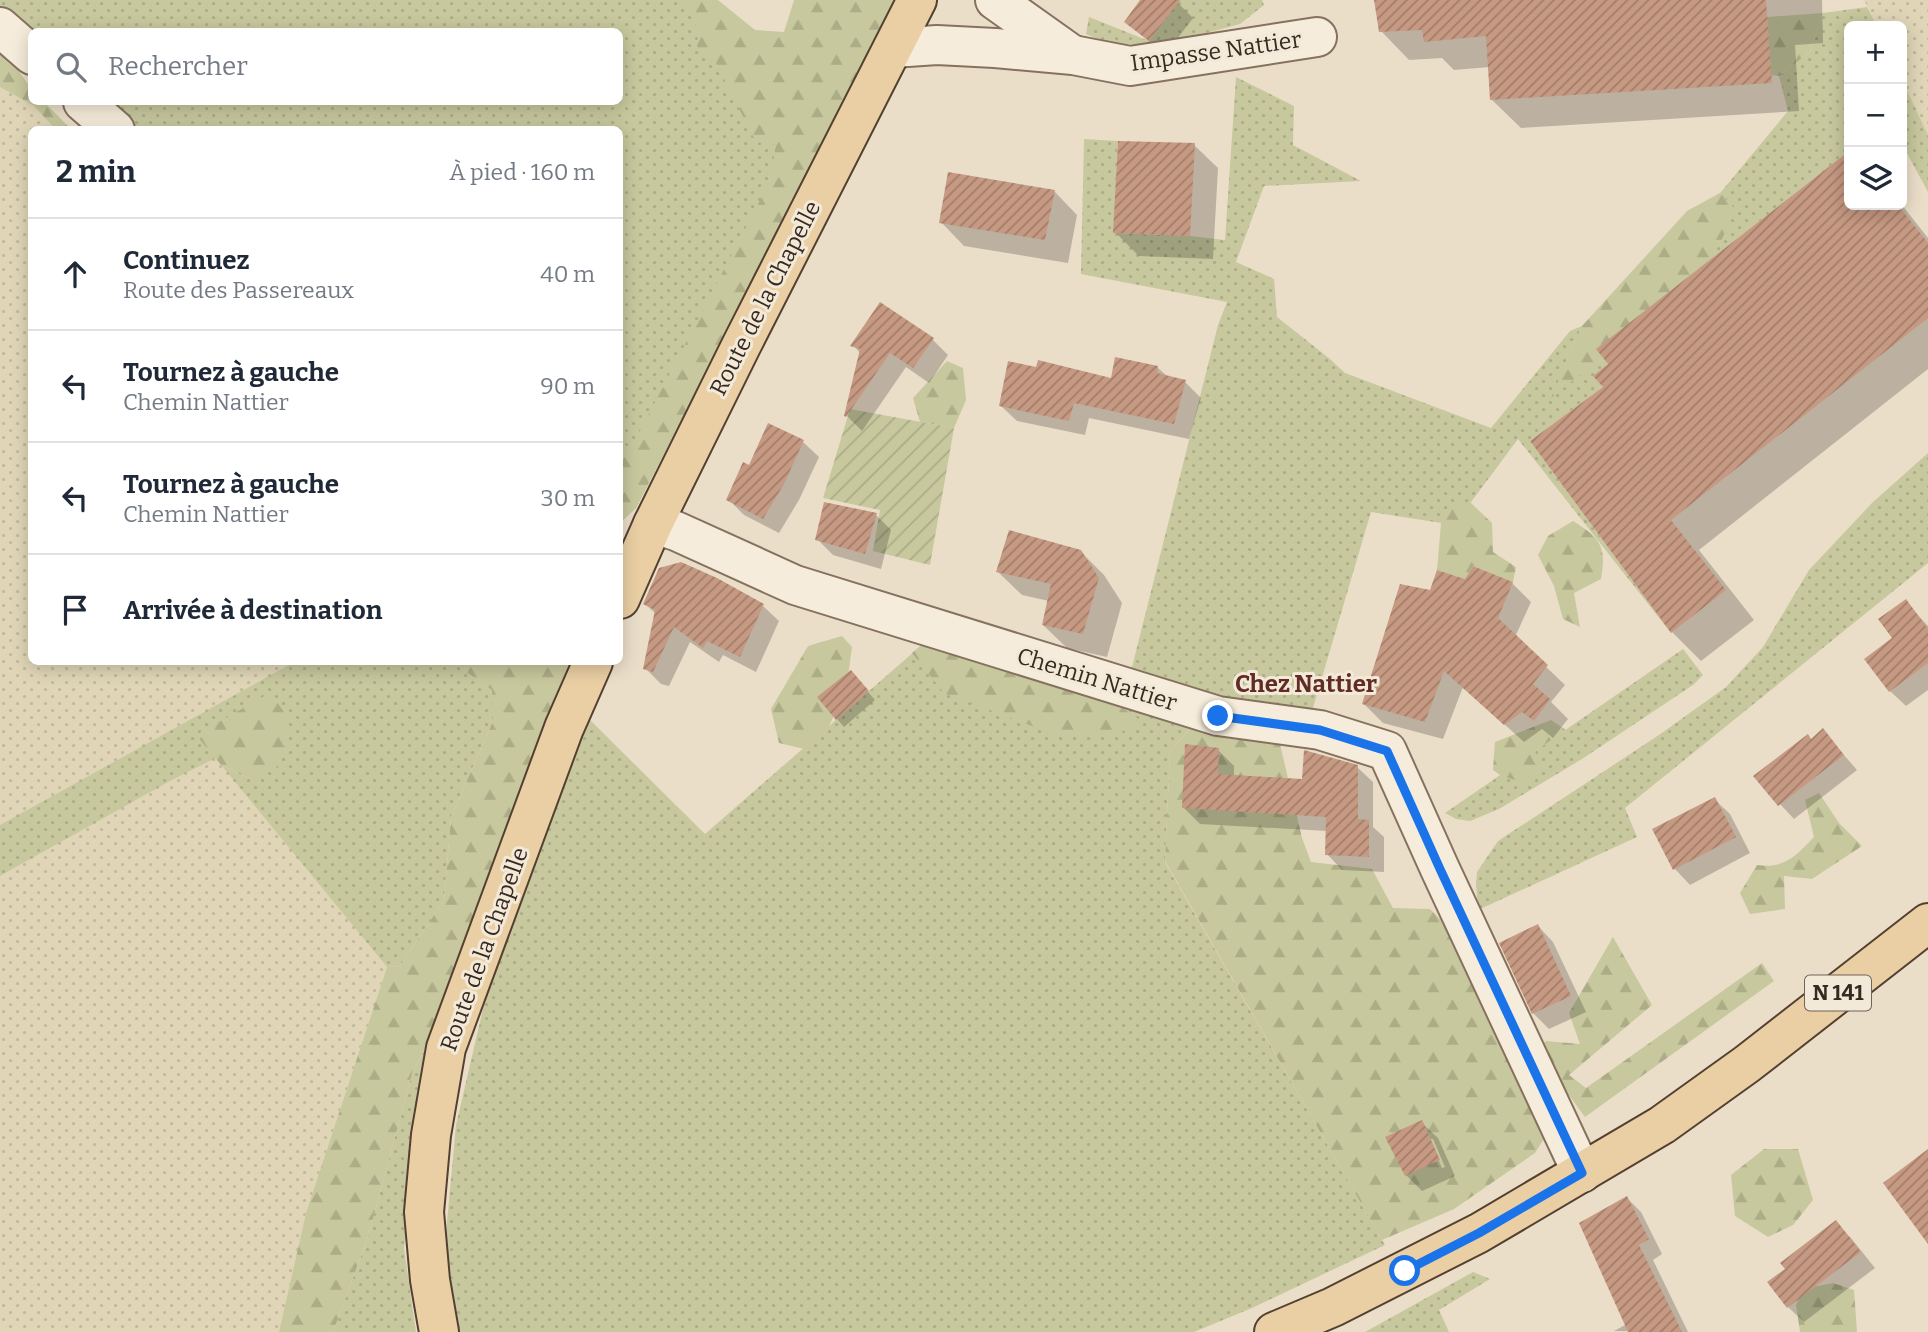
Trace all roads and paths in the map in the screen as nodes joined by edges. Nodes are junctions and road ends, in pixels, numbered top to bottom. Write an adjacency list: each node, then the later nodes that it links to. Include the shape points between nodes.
1 (917, 0): 5 (main road, Route de la Chapelle)
2 (995, 0): 7 (street, Impasse Nattier)
3 (0, 27): 6 (street)
4 (1317, 37): 7 (street, Impasse Nattier, via 1130,66)
5 (893, 48): 7 (street, Impasse Nattier, via 937,45); 10 (main road, Route de la Chapelle)
6 (28, 52)
7 (1073, 55)
8 (86, 105): 9 (street)
9 (110, 126)
10 (653, 524): 11 (main road, Route de la Chapelle); 14 (street, Chemin Nattier, via 821,594 1218,716 1320,730 1387,751)
11 (623, 580)
12 (592, 665): 15 (main road, Route de la Chapelle, via 446,1048 424,1212)
13 (1928, 923): 14 (main road, N 141, via 1747,1064 1662,1125)
14 (1582, 1173): 16 (main road, N 141, via 1442,1252)
15 (439, 1332)
16 (1274, 1332)

